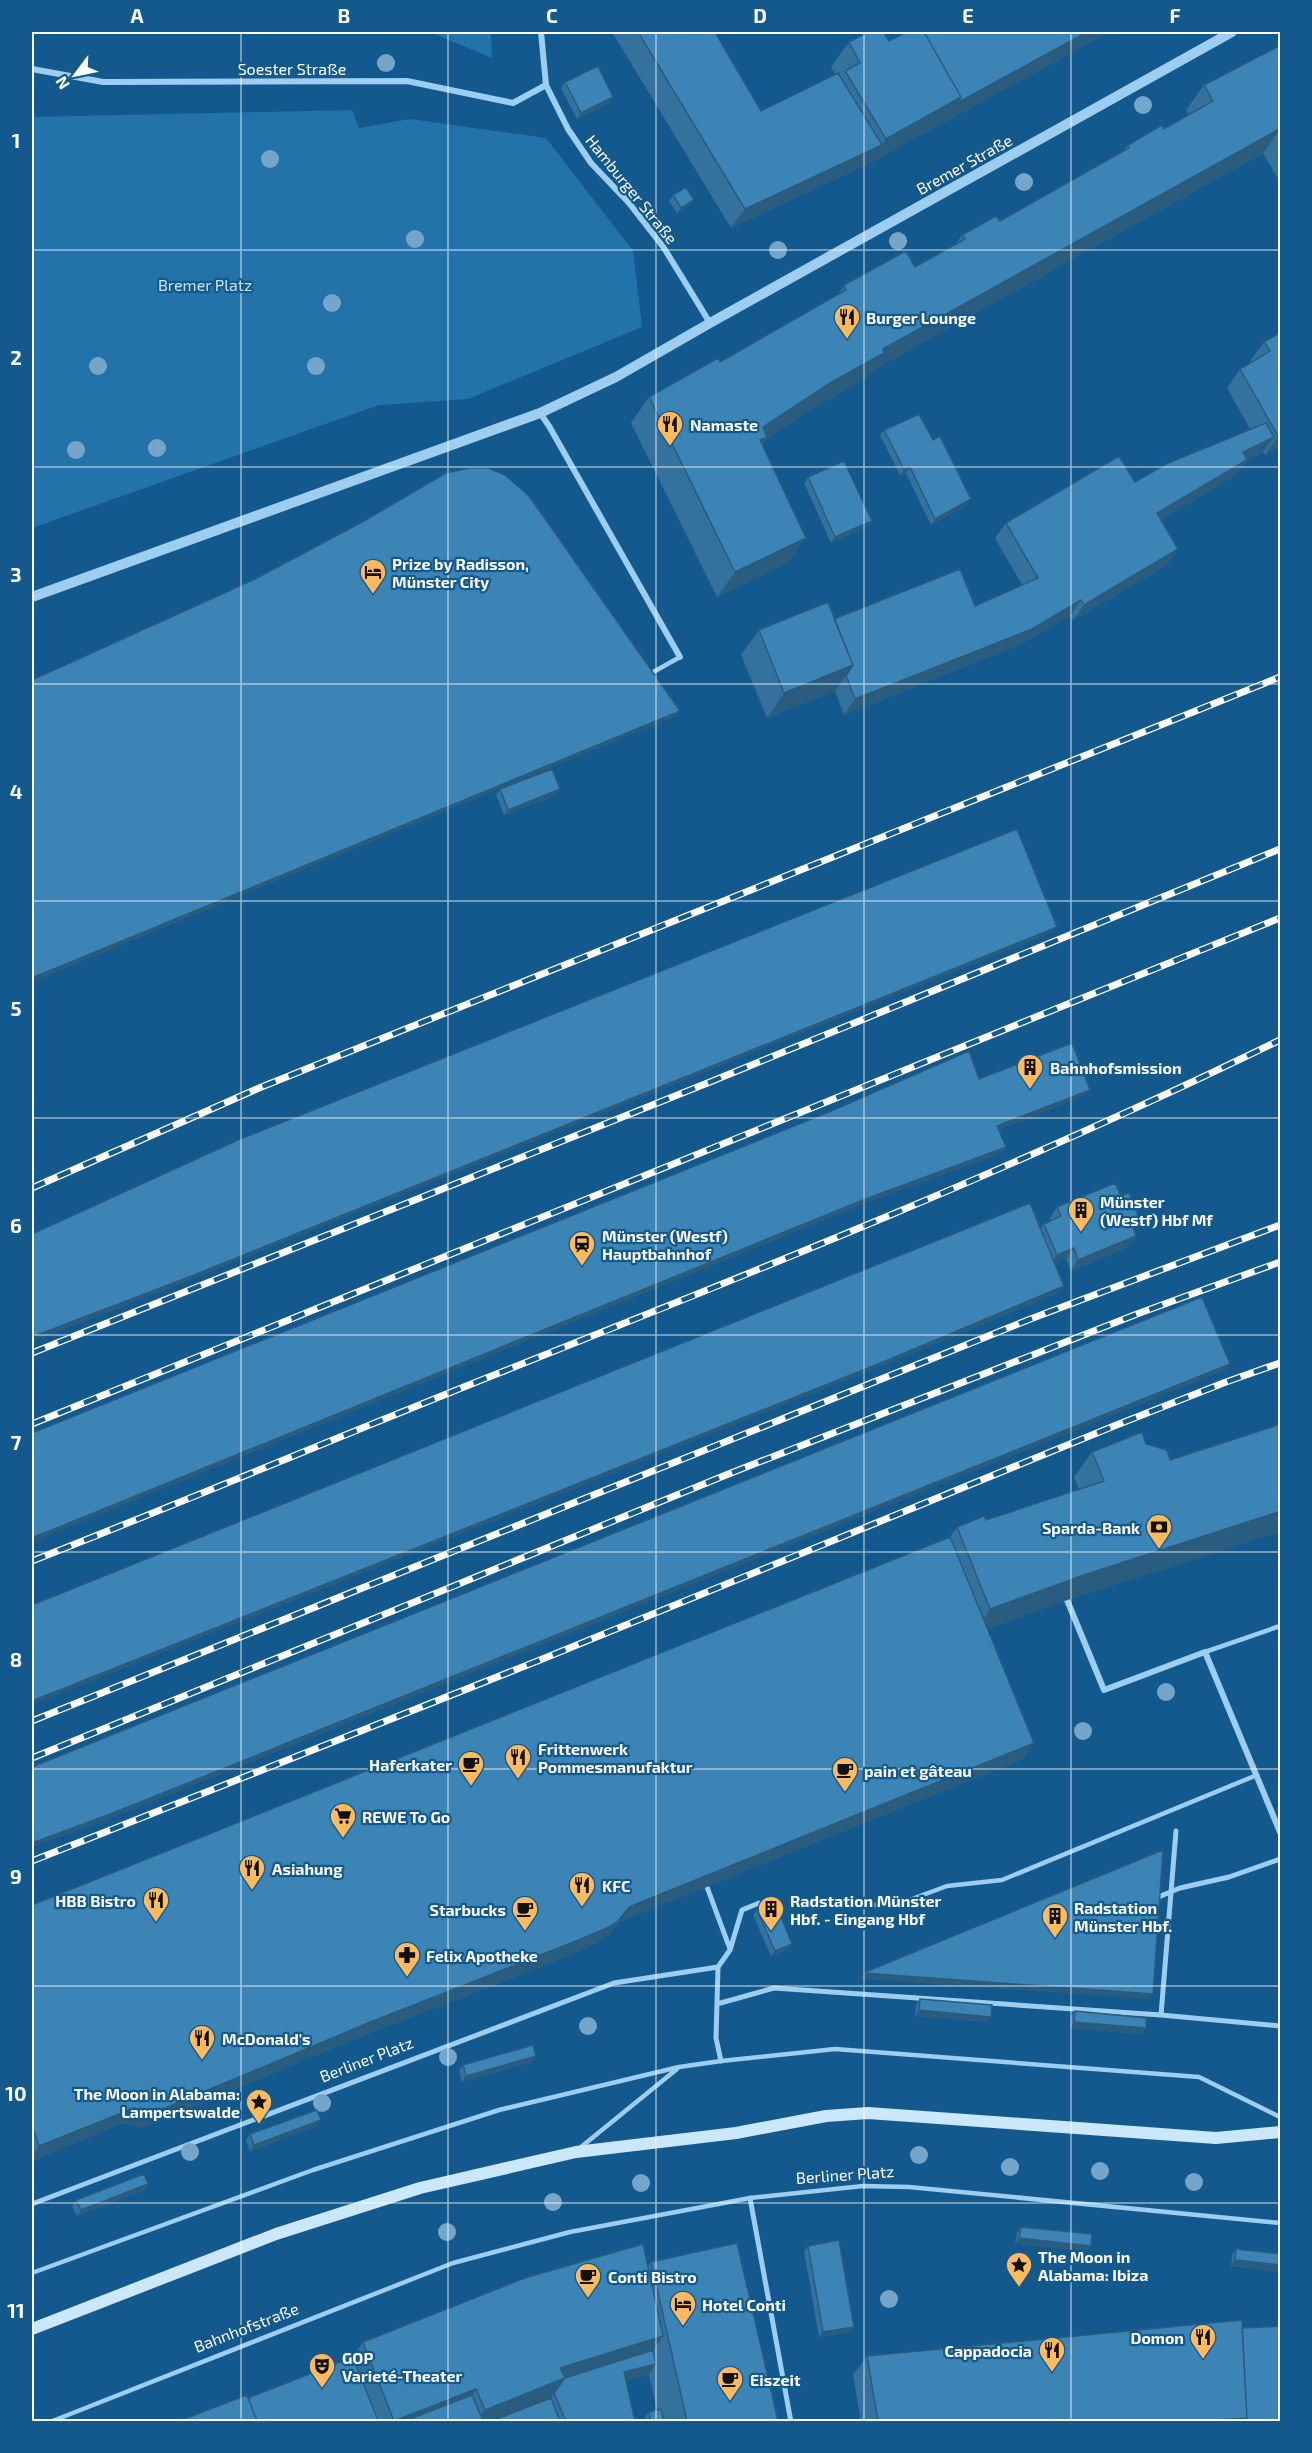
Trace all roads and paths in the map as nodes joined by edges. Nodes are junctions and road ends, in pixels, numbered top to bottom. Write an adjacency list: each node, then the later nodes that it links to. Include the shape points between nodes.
1 (542, 32): 4 (street, Hamburger Straße)
2 (1232, 32): 5 (street, Bremer Straße)
3 (32, 69): 4 (street, Soester Straße, via 103,82 407,81 513,103)
4 (546, 85): 5 (street, Hamburger Straße, via 591,163 664,248)
5 (710, 323): 6 (street, via 616,377)
6 (540, 413): 7 (street); 8 (street)
7 (32, 597)
8 (680, 657): 9 (lane)
9 (648, 676)
10 (1067, 1600): 12 (street, via 1104,1690)
11 (1281, 1626): 12 (lane)
12 (1205, 1652): 13 (street)
13 (1257, 1775): 15 (street); 20 (lane, via 1002,1880 947,1886 904,1902)
14 (1176, 1831): 18 (street)
15 (1281, 1832)
16 (1281, 1859): 18 (street)
17 (707, 1887): 22 (street)
18 (1171, 1892): 19 (street); 25 (street)
19 (1156, 1898)
20 (866, 1906)
21 (763, 1912): 22 (street, via 759,1903 742,1910)
22 (730, 1950): 23 (street)
23 (718, 1967): 24 (street); 33 (street, Berliner Platz, via 614,1983)
24 (717, 2004): 25 (street, via 774,1988); 27 (street, via 716,2038)
25 (1161, 2015): 26 (street)
26 (1281, 2026)
27 (721, 2061): 28 (lane); 29 (lane, via 835,2049 1199,2077)
28 (679, 2067): 31 (lane); 36 (lane, via 499,2110 313,2170)
29 (1281, 2117)
30 (1281, 2132): 31 (main road, via 1216,2138 868,2113)
31 (576, 2152): 37 (main road, via 420,2188 276,2234)
32 (750, 2198): 34 (lane, Berliner Platz, via 863,2186 909,2187); 35 (lane, Berliner Platz, via 570,2232); 39 (street)
33 (32, 2204)
34 (1281, 2223)
35 (453, 2263): 38 (lane, Bahnhofstraße)
36 (32, 2273)
37 (32, 2328)
38 (50, 2421)
39 (791, 2421)

